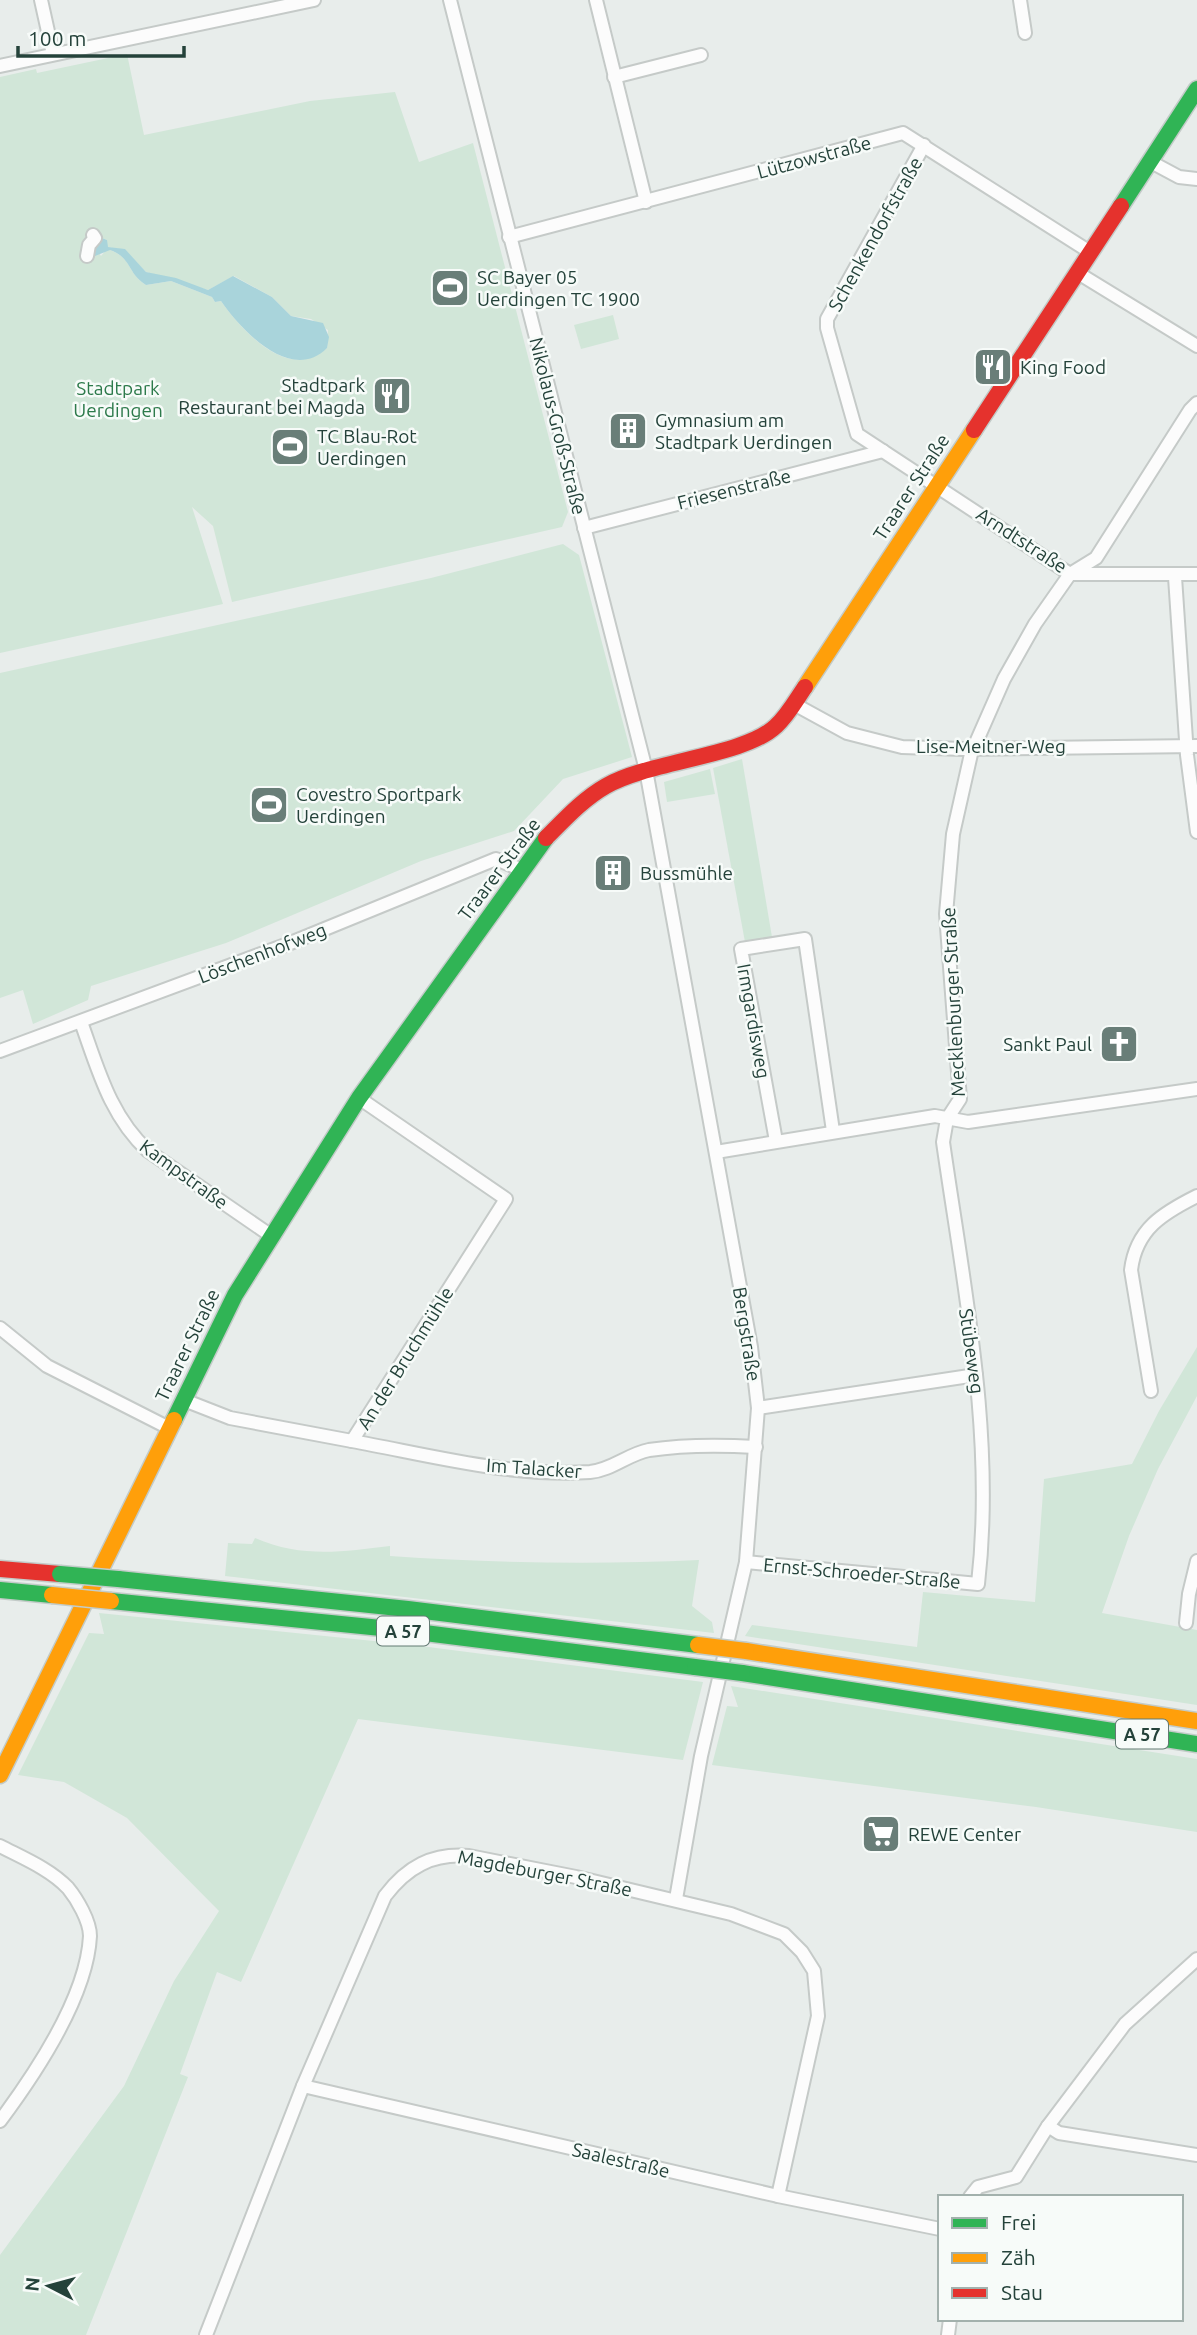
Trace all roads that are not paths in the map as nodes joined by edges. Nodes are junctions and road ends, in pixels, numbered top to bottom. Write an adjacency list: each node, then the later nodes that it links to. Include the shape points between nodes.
1 (41, 0): 9 (street)
2 (242, 0): 7 (street)
3 (314, 0): 7 (street)
4 (450, 0): 19 (street, Nikolaus-Groß-Straße)
5 (596, 0): 12 (street)
6 (1020, 0): 8 (street)
7 (245, 15): 9 (street)
8 (1025, 33)
9 (53, 54): 11 (street)
10 (701, 55): 12 (street)
11 (0, 65)
12 (614, 77): 17 (street)
13 (1197, 89): 15 (main road, Traarer Straße)
14 (924, 145): 17 (street, Lützowstraße, via 903,133); 20 (street, Lützowstraße); 25 (street, Schenkendorfstraße, via 827,319 857,434)
15 (1151, 162): 16 (street, via 1179,177); 20 (main road, Traarer Straße)
16 (1197, 180)
17 (646, 202): 19 (street, Lützowstraße)
18 (93, 235): 21 (street)
19 (509, 237): 27 (street, Nikolaus-Groß-Straße)
20 (1090, 253): 22 (main road, Traarer Straße)
21 (88, 256)
22 (1078, 273): 23 (street); 26 (main road, Traarer Straße)
23 (1197, 346)
24 (1197, 403): 28 (street, via 1096,558)
25 (883, 451): 26 (street, Schenkendorfstraße); 27 (street, Friesenstraße)
26 (937, 485): 28 (street, Arndtstraße); 31 (main road, Traarer Straße)
27 (584, 528): 34 (street, Nikolaus-Groß-Straße)
28 (1070, 574): 30 (street, Arndtstraße); 33 (street, Mecklenburger Straße, via 1004,679)
29 (1197, 574): 30 (street, Arndtstraße)
30 (1175, 577): 32 (street)
31 (794, 704): 33 (street, Lise-Meitner-Weg, via 847,733 884,744); 34 (main road, Traarer Straße, via 775,727 753,740)
32 (1192, 745): 33 (street, Lise-Meitner-Weg); 35 (street)
33 (974, 748): 41 (street, Mecklenburger Straße, via 953,834 946,914 960,1099)
34 (646, 770): 36 (main road, Traarer Straße, via 584,801 544,840); 44 (street, Bergstraße)
35 (1197, 832)
36 (522, 870): 37 (street, Löschenhofweg, via 496,859); 40 (main road, Traarer Straße)
37 (80, 1022): 38 (street, Löschenhofweg); 46 (street, Kampstraße, via 108,1098 133,1137)
38 (0, 1051)
39 (1197, 1089): 41 (street, via 968,1122)
40 (359, 1098): 46 (main road, Traarer Straße); 53 (street, An der Bruchmühle, via 506,1199)
41 (947, 1119): 42 (street, via 935,1116); 48 (street, Stübeweg, via 943,1142)
42 (833, 1131): 43 (street); 43 (street, Irmgardisweg, via 805,939 741,949)
43 (776, 1142): 44 (street)
44 (716, 1152): 51 (street, Bergstraße)
45 (1197, 1196): 49 (street, via 1151,1223 1133,1252 1131,1269)
46 (270, 1235): 50 (main road, Traarer Straße)
47 (0, 1328): 52 (street, via 47,1366)
48 (976, 1376): 51 (street); 58 (street, Stübeweg, via 985,1499)
49 (1151, 1391)
50 (184, 1400): 52 (main road, Traarer Straße); 53 (street, An der Bruchmühle, via 230,1418)
51 (758, 1408): 54 (street, Bergstraße)
52 (169, 1429): 63 (main road, Traarer Straße)
53 (352, 1441): 54 (street, Im Talacker, via 520,1470 591,1472 650,1450)
54 (756, 1447): 56 (street, Bergstraße)
55 (1197, 1561): 60 (street)
56 (746, 1562): 58 (street, Ernst-Schroeder-Straße); 65 (street, Bergstraße, via 701,1756)
57 (0, 1569): 61 (main road, A 57, bridge, via 408,1609 746,1651)
58 (978, 1584)
59 (0, 1590): 62 (main road, A 57, bridge, via 401,1630 742,1672)
60 (1186, 1623)
61 (1197, 1721)
62 (1197, 1744)
63 (1, 1769)
64 (0, 1846): 68 (street, via 67,1888 90,1933 80,1978 64,2018)
65 (676, 1899): 67 (street, Magdeburger Straße, via 468,1856 452,1855 419,1864 385,1896); 72 (street, Magdeburger Straße, via 784,1934 814,1971 818,2016)
66 (1197, 1959): 69 (street, via 1125,2024)
67 (303, 2086): 72 (street, Saalestraße); 74 (street, Magdeburger Straße)
68 (0, 2121)
69 (1048, 2126): 70 (street, via 1059,2133); 71 (street, via 1016,2177 978,2188)
70 (1197, 2155)
71 (972, 2195)
72 (778, 2196): 73 (street, Saalestraße)
73 (938, 2229)
74 (206, 2335)

